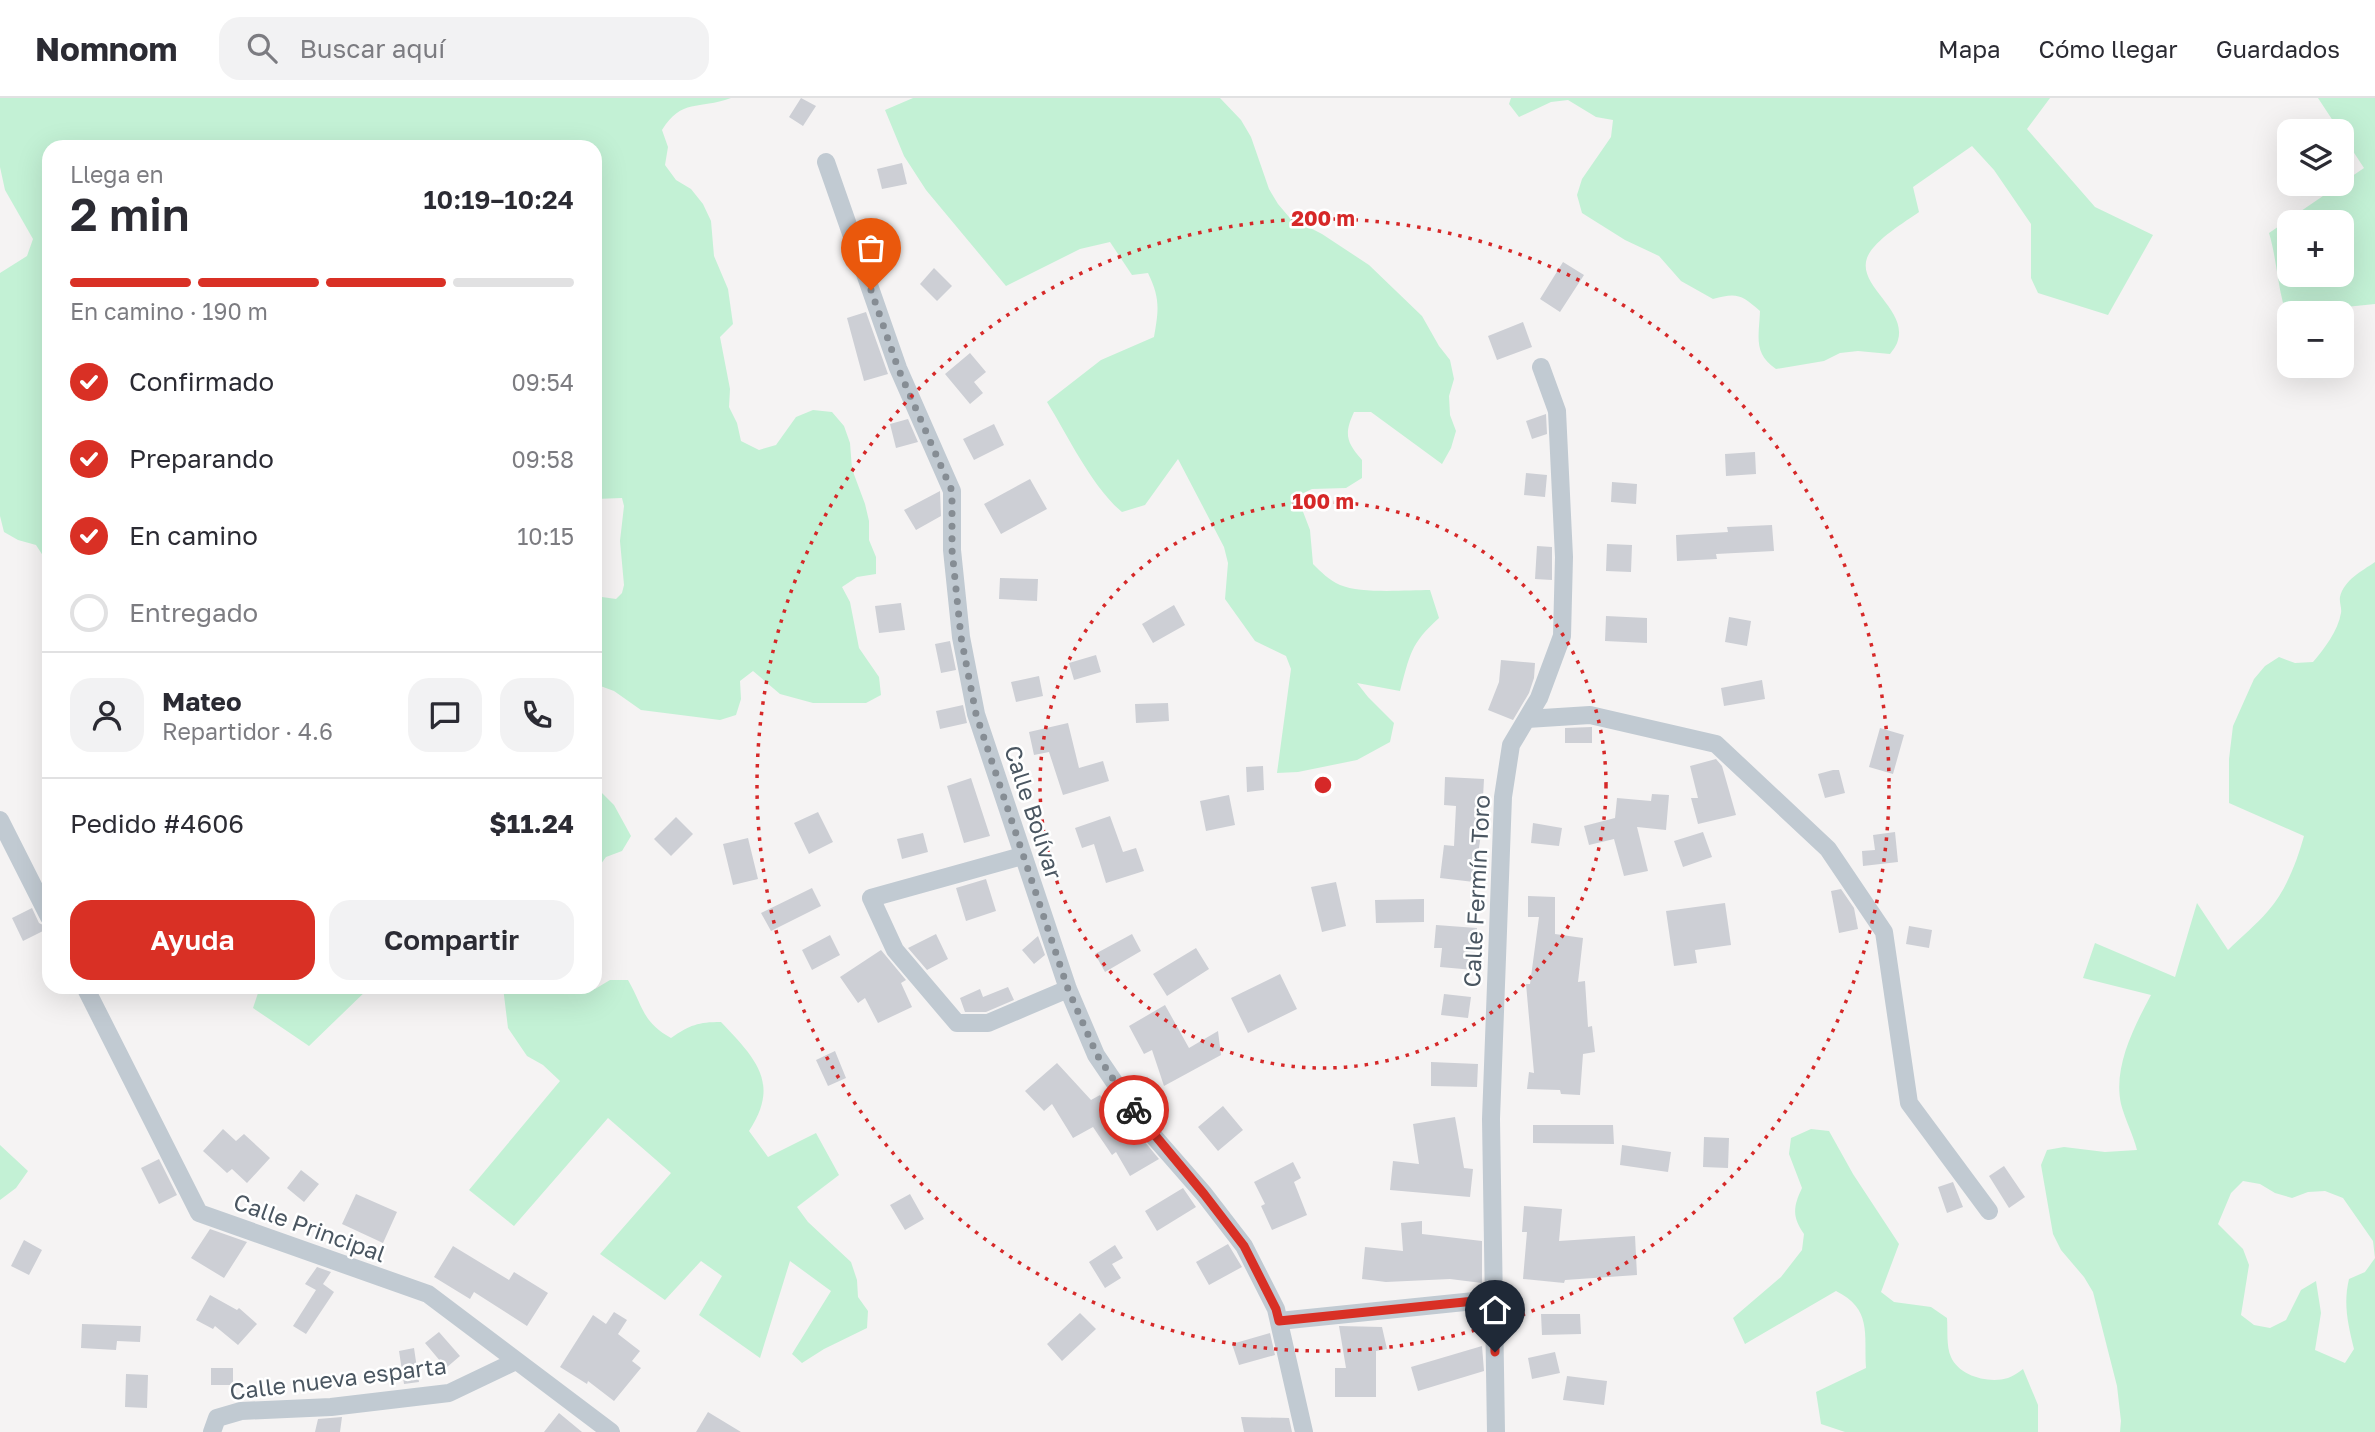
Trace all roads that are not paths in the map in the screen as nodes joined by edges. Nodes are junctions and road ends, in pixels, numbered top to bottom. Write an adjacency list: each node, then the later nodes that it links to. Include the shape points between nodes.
1 (826, 162): 5 (street, Calle Bolívar, via 898,368 952,491 952,550 960,625 976,714)
2 (1541, 367): 3 (street, Calle Fermín Toro, via 1557,411 1564,557 1562,636)
3 (1527, 719): 9 (street, via 1590,715 1716,744 1828,849 1884,932 1909,1104); 10 (street, Calle Fermín Toro, via 1511,746 1503,797 1491,1119)
4 (0, 820): 6 (street)
5 (1023, 856): 7 (street, Calle Bolívar); 7 (street, via 871,898 895,950 957,1023 988,1023)
6 (42, 903)
7 (1068, 989): 11 (street, Calle Bolívar, via 1097,1055 1142,1123 1244,1246)
8 (89, 994): 12 (street, Calle Principal, via 199,1213 428,1294)
9 (1989, 1211)
10 (1494, 1299): 11 (street); 16 (street, Calle Fermín Toro)
11 (1279, 1321): 15 (street, Calle Bolívar)
12 (516, 1361): 13 (street, Calle nueva esparta, via 449,1393 331,1407 241,1411 217,1418); 14 (street, Calle Principal)
13 (212, 1432)
14 (611, 1432)
15 (1304, 1432)
16 (1496, 1432)

